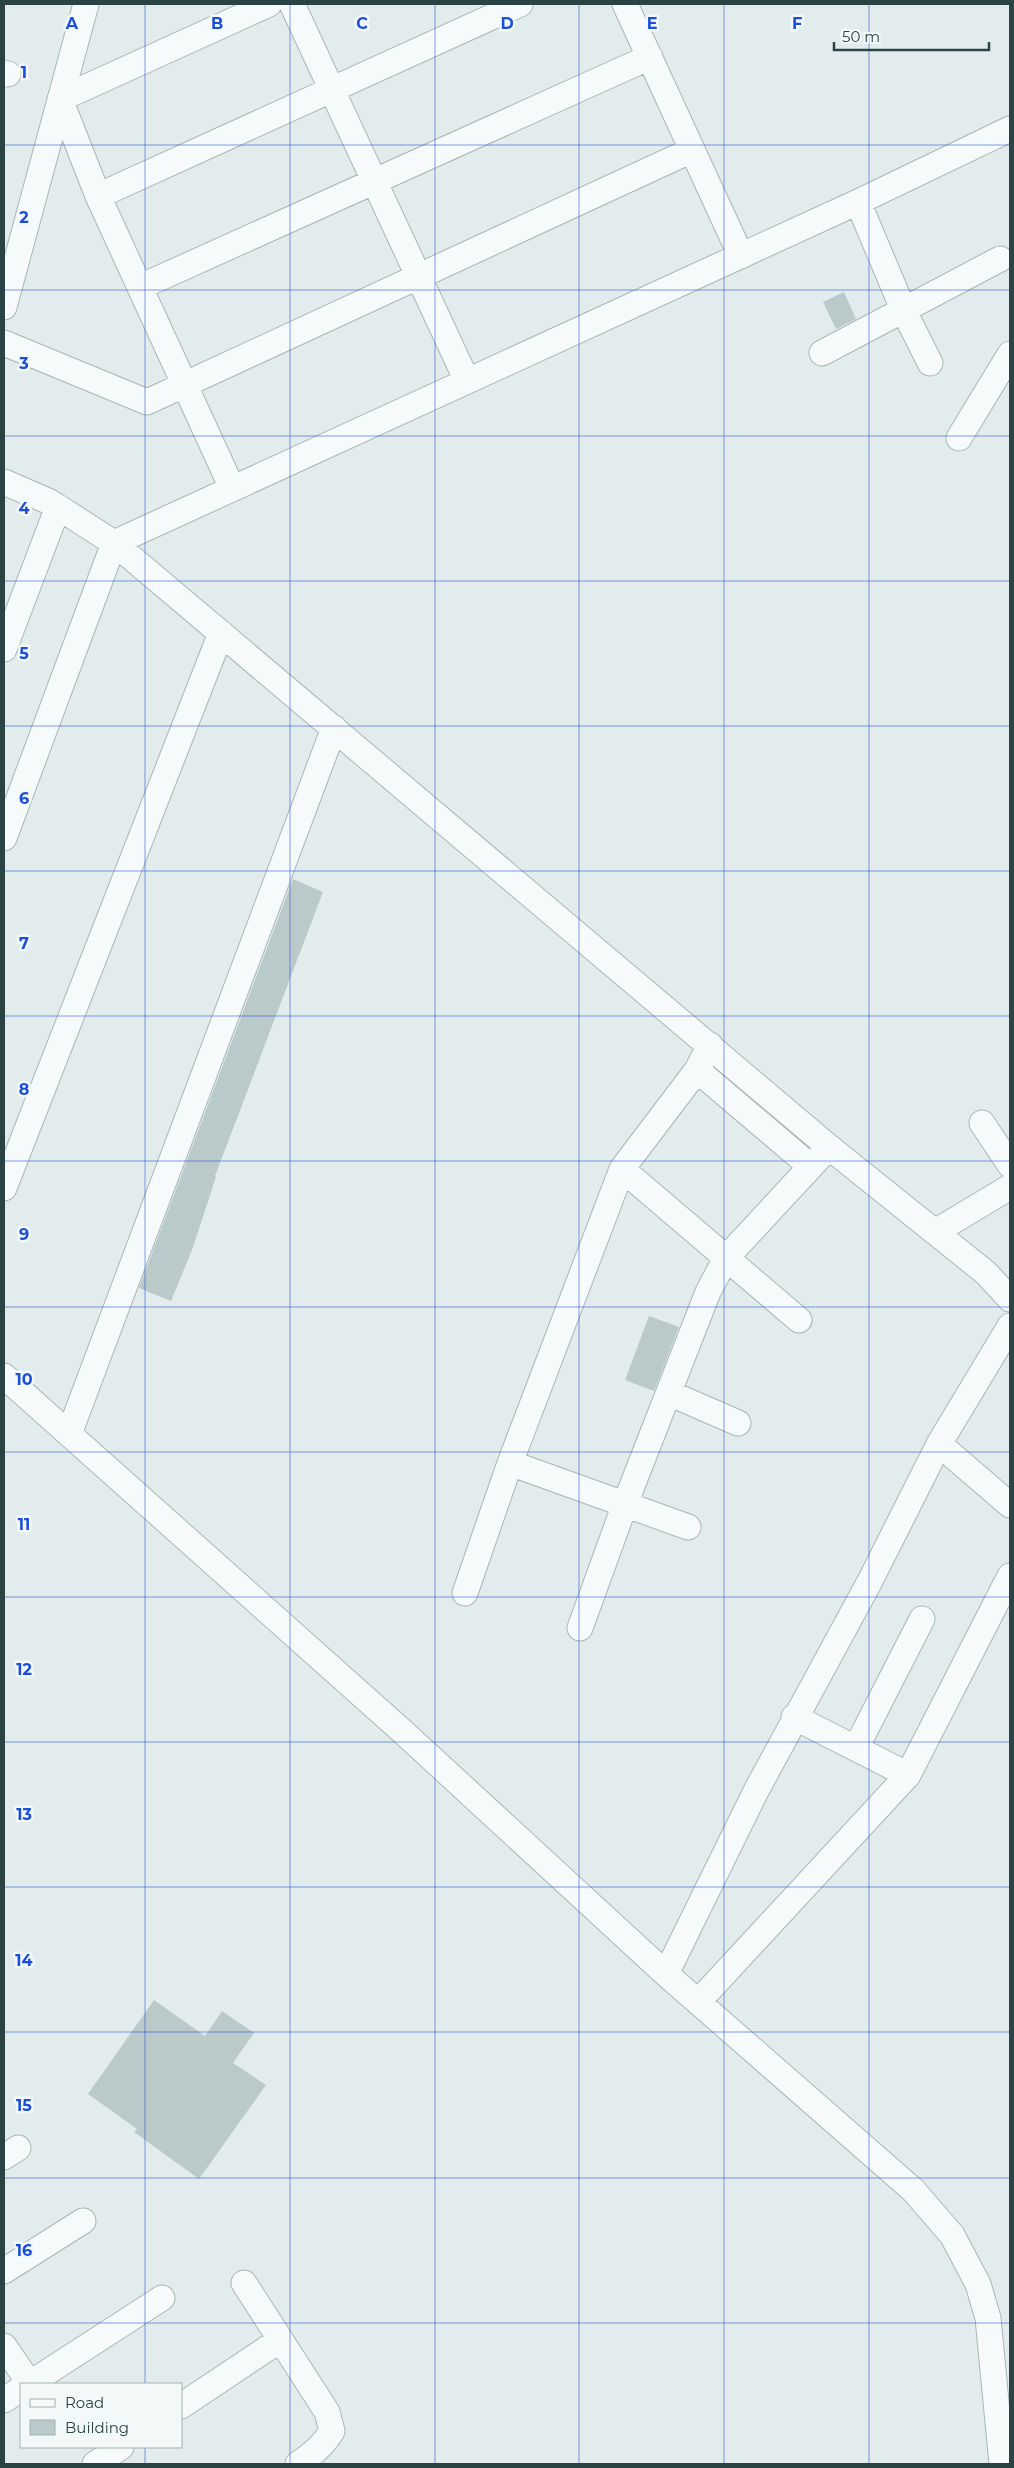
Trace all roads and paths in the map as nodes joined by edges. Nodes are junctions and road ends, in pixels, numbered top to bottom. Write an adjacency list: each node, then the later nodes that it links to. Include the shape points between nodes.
1 (86, 4): 8 (street)
2 (270, 4): 8 (street)
3 (292, 4): 7 (street)
4 (520, 4): 7 (street)
5 (625, 4): 6 (street)
6 (650, 58): 10 (street); 11 (street)
7 (332, 90): 11 (street); 12 (street)
8 (60, 99): 12 (street); 18 (street)
9 (1010, 129): 13 (street)
10 (692, 150): 14 (street); 16 (street)
11 (375, 181): 16 (street); 17 (street)
12 (98, 196): 17 (street)
13 (858, 202): 14 (street); 19 (street)
14 (741, 256): 24 (street)
15 (1000, 259): 19 (street)
16 (419, 277): 24 (street); 25 (street)
17 (140, 287): 25 (street)
18 (4, 307)
19 (903, 309): 21 (street); 23 (street)
20 (4, 343): 25 (street, via 147,402)
21 (822, 353)
22 (1010, 354): 26 (street)
23 (930, 363)
24 (467, 381): 28 (street)
25 (185, 385): 28 (street)
26 (959, 438)
27 (4, 482): 29 (street)
28 (232, 488): 30 (street)
29 (58, 507): 30 (street); 32 (street)
30 (114, 543): 31 (street); 34 (street)
31 (221, 634): 33 (street); 43 (street)
32 (4, 649)
33 (334, 728): 35 (street); 52 (street)
34 (4, 838)
35 (710, 1045): 36 (street); 38 (street)
36 (697, 1070): 39 (street); 41 (street)
37 (982, 1123): 40 (street)
38 (829, 1147): 39 (street); 44 (street)
39 (810, 1166): 45 (street)
40 (1010, 1166)
41 (622, 1168): 45 (street); 54 (street)
42 (1010, 1187): 44 (street)
43 (4, 1188)
44 (935, 1232): 46 (street, via 986,1273)
45 (726, 1258): 47 (street); 50 (street, via 708,1292)
46 (1010, 1299)
47 (799, 1320)
48 (1008, 1336): 53 (street)
49 (4, 1376): 52 (street)
50 (669, 1394): 51 (street); 55 (street)
51 (738, 1423)
52 (69, 1434): 65 (street, via 402,1731)
53 (939, 1444): 56 (street); 62 (street, via 870,1581)
54 (510, 1463): 55 (street); 59 (street)
55 (625, 1504): 57 (street); 61 (street)
56 (1010, 1505)
57 (688, 1527)
58 (1010, 1576): 64 (street)
59 (465, 1592)
60 (922, 1619): 63 (street)
61 (580, 1628)
62 (794, 1717): 63 (street); 65 (street)
63 (856, 1748): 64 (street)
64 (908, 1775): 66 (street)
65 (666, 1974): 66 (street)
66 (698, 2002): 81 (street, via 912,2190 952,2235 978,2284 988,2318)
67 (83, 2221): 68 (street)
68 (4, 2271)
69 (244, 2283): 71 (street)
70 (162, 2298): 74 (street)
71 (280, 2340): 77 (street); 80 (street, via 327,2412 332,2431 314,2453)
72 (4, 2346): 73 (street)
73 (25, 2383)
74 (32, 2383)
75 (20, 2390): 76 (street)
76 (4, 2400)
77 (182, 2405)
78 (120, 2448): 79 (street)
79 (96, 2464)
80 (298, 2464)
81 (1002, 2464)

